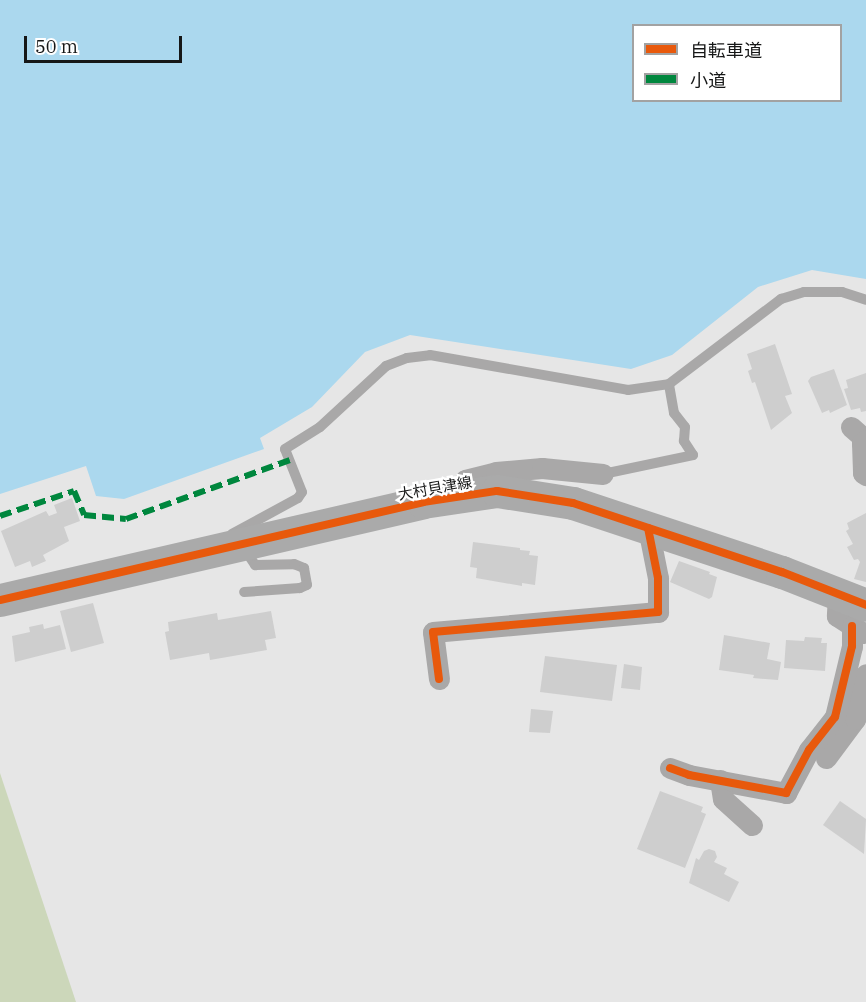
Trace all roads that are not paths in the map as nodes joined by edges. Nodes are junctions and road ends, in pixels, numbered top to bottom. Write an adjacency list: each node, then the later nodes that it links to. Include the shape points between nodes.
1 (866, 300): 2 (lane, via 842,292 804,292 781,299)
2 (669, 384): 4 (lane, via 674,412 685,427 684,441 693,455); 8 (lane, via 628,390 430,355 407,358 386,366 320,428 285,449 302,492 298,498 235,531)
3 (851, 427): 5 (street, via 866,440 862,443)
4 (603, 474): 6 (street, via 542,468 496,472 465,480)
5 (866, 475)
6 (451, 498): 7 (main road, 大村貝津線, via 497,491 573,503); 8 (main road, 大村貝津線)
7 (648, 528): 11 (main road, 大村貝津線, via 782,572); 13 (street, via 658,578 658,612 433,632)
8 (231, 546): 9 (lane, via 255,565 294,564 304,568 307,585 300,588); 10 (main road, 大村貝津線)
9 (244, 592)
10 (0, 600)
11 (855, 615): 16 (street, via 852,646 835,717 809,750 786,793)
12 (866, 674): 14 (street, via 855,719)
13 (440, 679)
14 (826, 758)
15 (670, 768): 16 (street)
16 (720, 780): 17 (street, via 723,800)
17 (752, 825)

